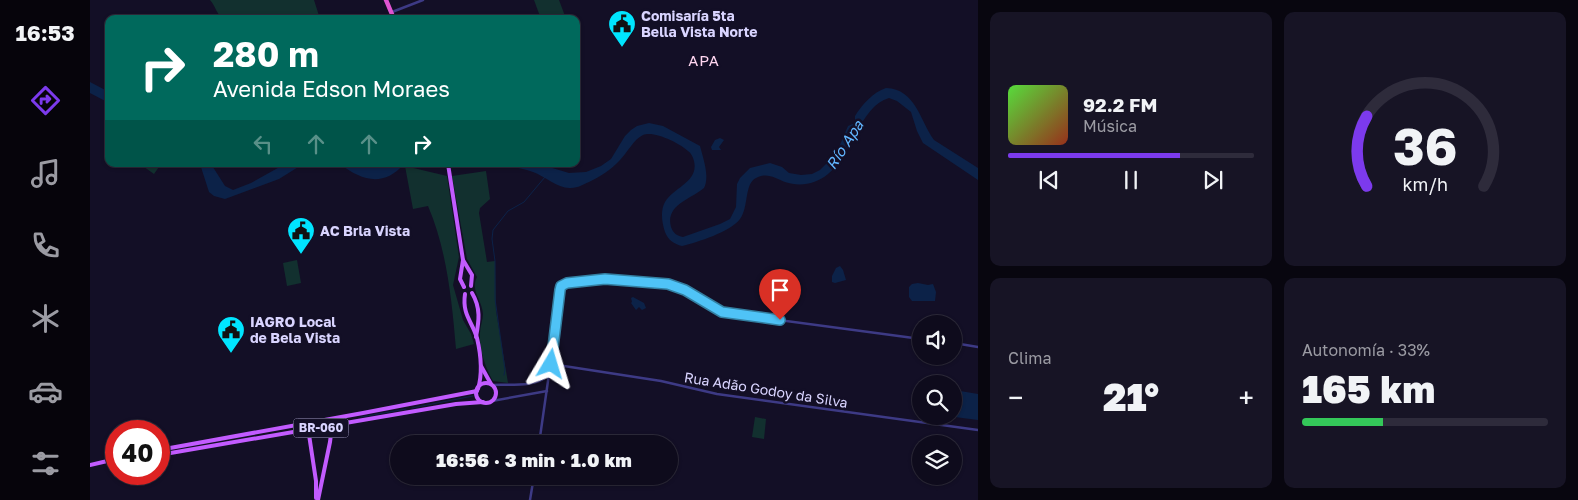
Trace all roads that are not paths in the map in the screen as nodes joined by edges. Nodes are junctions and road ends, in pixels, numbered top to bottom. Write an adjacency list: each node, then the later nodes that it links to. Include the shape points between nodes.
1 (386, 0): 3 (highway)
2 (424, 0): 3 (street)
3 (392, 12): 4 (highway)
4 (393, 15)
5 (448, 167): 6 (main road)
6 (463, 260): 6 (main road, via 460,279 464,286 471,285 472,274)
7 (476, 337): 7 (main road, via 480,317 477,301 472,294 465,295 467,319); 12 (main road)
8 (912, 338): 11 (street, via 727,313 668,284 605,279 561,286)
9 (962, 344): 10 (street)
10 (978, 346)
11 (551, 364): 13 (street); 23 (street, Rua Adão Godoy da Silva, via 661,381 718,394)
12 (481, 366): 14 (main road); 15 (main road)
13 (549, 374): 14 (street, via 538,381 508,386); 16 (street)
14 (492, 384): 15 (main road, BR-060, via 484,383); 17 (main road, via 496,391)
15 (477, 390): 18 (main road, via 477,396); 19 (main road, BR-060)
16 (547, 390): 17 (street); 24 (street)
17 (492, 400): 18 (main road, BR-060)
18 (483, 402): 21 (main road, BR-060)
19 (328, 420): 20 (main road, BR-060); 21 (main road)
20 (308, 423): 22 (main road); 25 (main road, BR-060)
21 (330, 427): 22 (main road, BR-060); 30 (main road, via 330,442)
22 (309, 430): 26 (main road, BR-060); 30 (main road)
23 (978, 430)
24 (540, 435)
25 (170, 448)
26 (170, 453)
27 (105, 462): 28 (main road)
28 (90, 465)
29 (532, 485): 31 (street)
30 (317, 500)
31 (530, 500)

